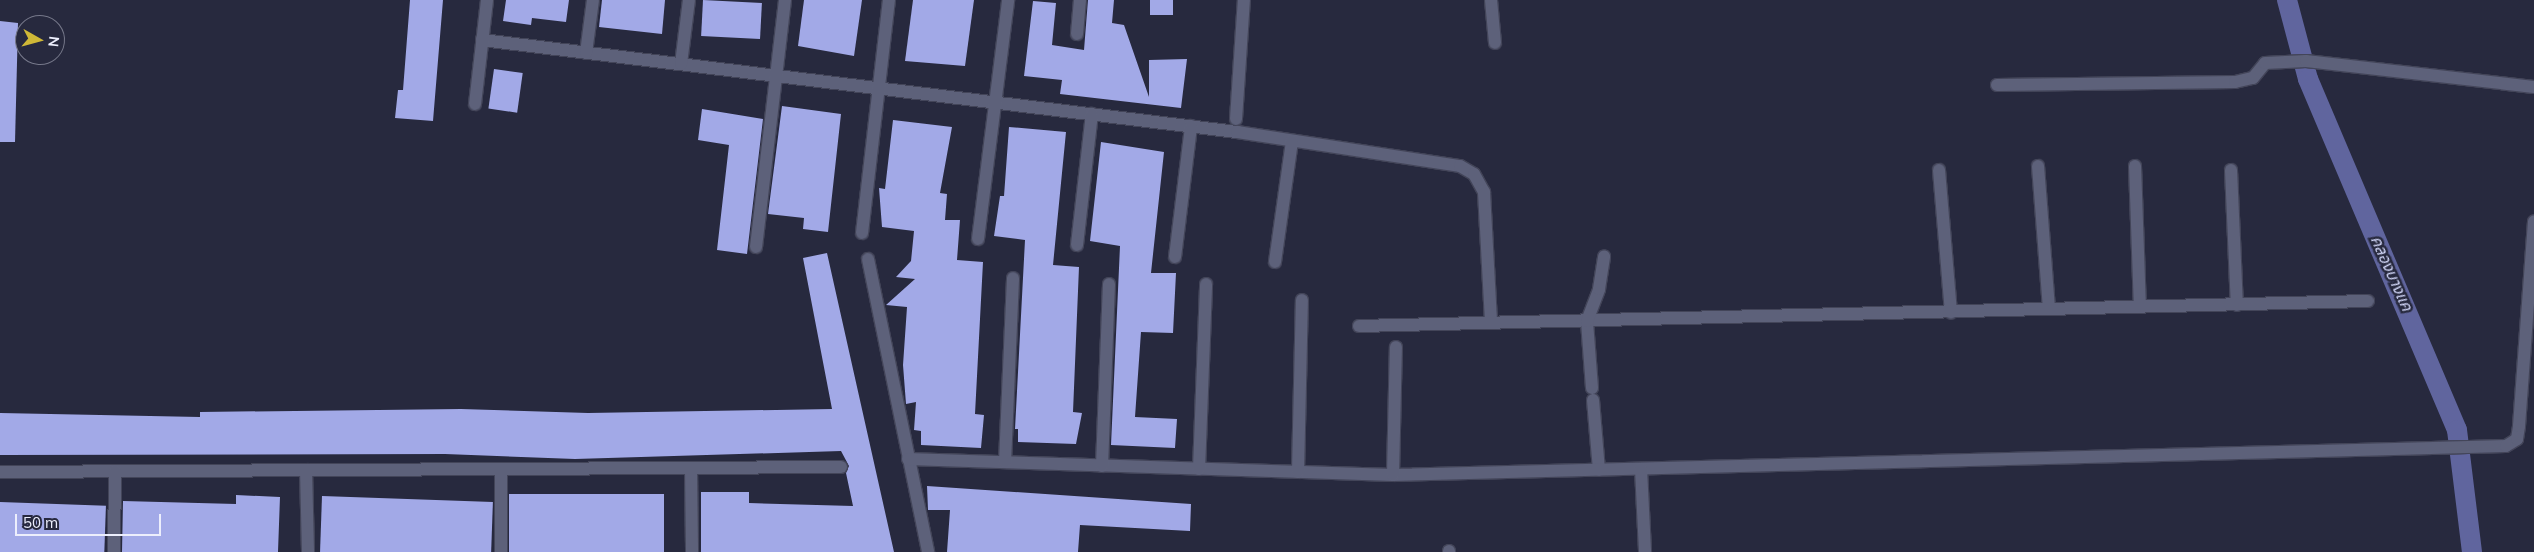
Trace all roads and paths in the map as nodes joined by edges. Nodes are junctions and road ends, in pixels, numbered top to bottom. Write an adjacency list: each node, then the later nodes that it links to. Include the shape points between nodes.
1 (487, 0): 11 (street)
2 (593, 0): 13 (street)
3 (689, 0): 14 (street)
4 (786, 0): 15 (street)
5 (889, 0): 18 (street)
6 (1008, 0): 19 (street)
7 (1080, 0): 10 (street)
8 (1244, 0): 22 (street)
9 (1491, 0): 12 (street)
10 (1077, 34)
11 (482, 40): 13 (street); 20 (street)
12 (1495, 43)
13 (586, 53): 14 (street)
14 (681, 64): 15 (street)
15 (776, 76): 18 (street); 33 (street)
16 (1997, 85): 17 (street, via 2235,82 2253,78 2268,62 2290,62)
17 (2534, 87)
18 (879, 88): 19 (street); 30 (street)
19 (995, 103): 21 (street); 31 (street)
20 (475, 104)
21 (1092, 114): 23 (street); 32 (street)
22 (1236, 119)
23 (1191, 126): 24 (street); 34 (street)
24 (1292, 141): 37 (street); 49 (street, via 1460,166 1474,174 1484,192)
25 (2038, 166): 46 (street)
26 (2135, 166): 45 (street)
27 (1939, 170): 47 (street)
28 (2231, 170): 44 (street)
29 (2534, 222): 41 (street)
30 (862, 233)
31 (978, 239)
32 (1077, 245)
33 (756, 247)
34 (1175, 256)
35 (1604, 256): 48 (street, via 1599,289)
36 (868, 259): 52 (street)
37 (1275, 262)
38 (1013, 278): 53 (street)
39 (1109, 284): 54 (street)
40 (1206, 284): 57 (street)
41 (2531, 297): 59 (street, via 2517,440 2506,446)
42 (1302, 300): 64 (street)
43 (2368, 301): 44 (street)
44 (2237, 305): 45 (street)
45 (2140, 307): 46 (street)
46 (2049, 309): 47 (street)
47 (1951, 312): 48 (street)
48 (1587, 321): 49 (street); 61 (street)
49 (1491, 323): 50 (street)
50 (1359, 326)
51 (1396, 347): 65 (street)
52 (908, 459): 53 (street); 70 (street)
53 (1005, 462): 54 (street)
54 (1102, 466): 57 (street)
55 (841, 467): 56 (street)
56 (691, 468): 58 (street); 69 (street)
57 (1199, 468): 64 (street)
58 (501, 469): 60 (street); 68 (street)
59 (1641, 469): 61 (street); 71 (street)
60 (306, 470): 62 (street); 67 (street)
61 (1599, 470): 65 (street)
62 (115, 471): 63 (street); 66 (street)
63 (0, 472)
64 (1298, 472): 65 (street)
65 (1393, 475)
66 (114, 552)
67 (308, 552)
68 (501, 552)
69 (692, 552)
70 (928, 552)
71 (1645, 552)

